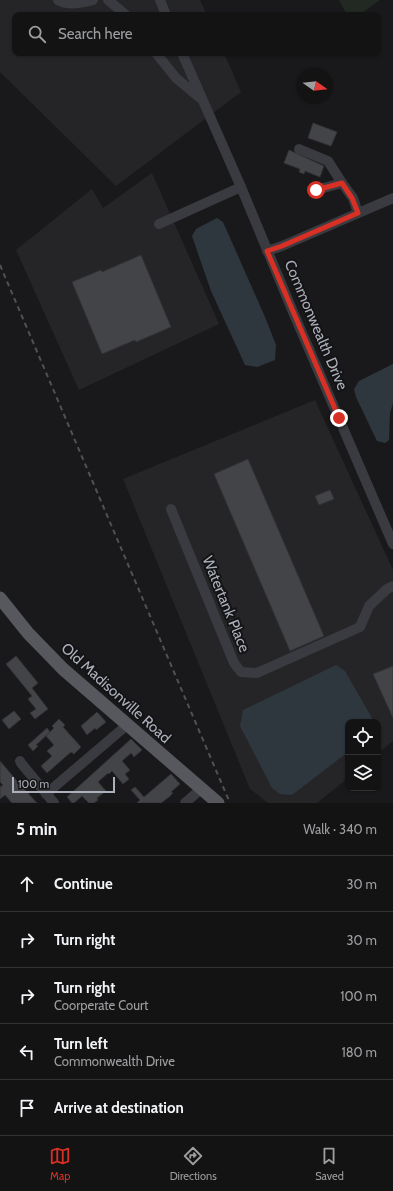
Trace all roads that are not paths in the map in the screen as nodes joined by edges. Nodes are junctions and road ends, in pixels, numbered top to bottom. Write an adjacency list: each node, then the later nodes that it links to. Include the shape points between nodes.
1 (58, 0): 2 (street, via 80,4)
2 (93, 0)
3 (108, 0): 5 (street)
4 (160, 0): 6 (street)
5 (122, 12)
6 (165, 12)
7 (158, 56): 9 (street, via 176,78)
8 (183, 56): 9 (street, Commonwealth Drive)
9 (203, 100): 12 (street, Commonwealth Drive)
10 (299, 149): 11 (street, via 328,161)
11 (342, 183): 13 (street); 15 (street)
12 (241, 187): 16 (street); 17 (street, Commonwealth Drive)
13 (316, 190)
14 (393, 198): 15 (street)
15 (358, 213): 17 (street)
16 (159, 224)
17 (267, 251): 19 (street, Commonwealth Drive)
18 (171, 510): 20 (street, Watertank Place, via 234,663 241,672 257,673 360,627 370,606)
19 (393, 544)
20 (393, 586)
21 (0, 598): 22 (main road, Old Madisonville Road, via 40,646)
22 (127, 725): 24 (main road, Old Madisonville Road); 25 (street)
23 (20, 761): 25 (street)
24 (201, 789): 27 (street); 28 (main road, Old Madisonville Road)
25 (46, 794): 26 (street)
26 (54, 803)
27 (185, 803)
28 (218, 803)

